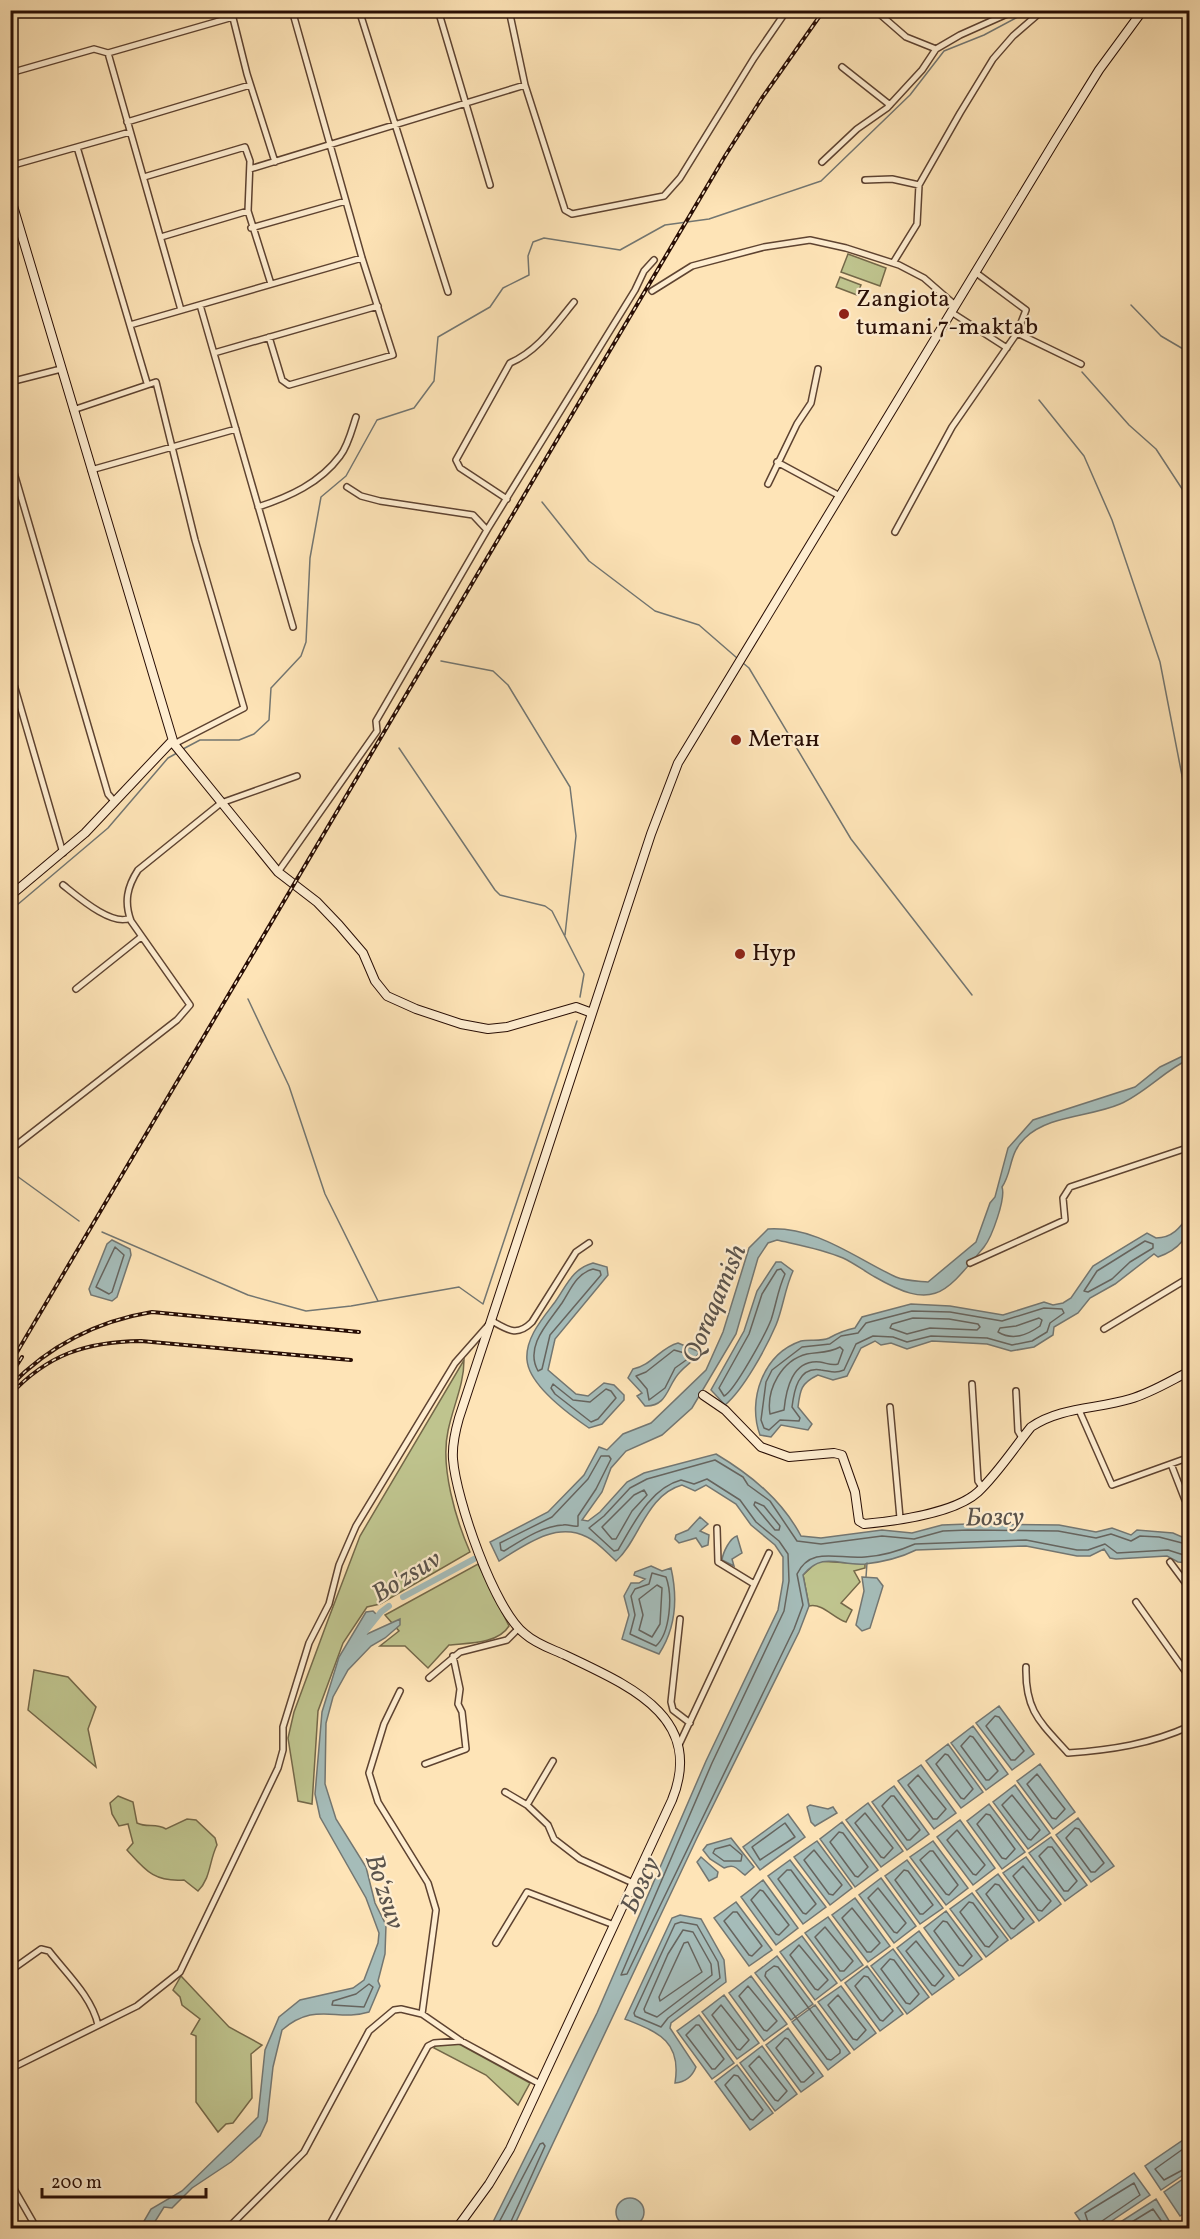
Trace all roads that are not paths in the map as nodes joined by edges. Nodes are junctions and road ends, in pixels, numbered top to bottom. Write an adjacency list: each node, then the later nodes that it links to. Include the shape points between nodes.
1 (231, 10): 11 (street)
2 (292, 10): 23 (street)
3 (359, 10): 21 (street)
4 (438, 10): 18 (street)
5 (509, 10): 17 (street)
6 (787, 10): 17 (street, via 686,169 664,196 572,214 565,210)
7 (875, 10): 12 (street, via 906,37)
8 (1016, 10): 12 (street)
9 (1043, 10): 32 (street, via 993,59)
10 (1143, 10): 41 (main road, via 1099,70)
11 (233, 17): 13 (street); 16 (street)
12 (936, 49): 19 (street)
13 (108, 53): 15 (street, via 94,49); 20 (street)
14 (842, 67): 19 (street)
15 (10, 73)
16 (250, 85): 20 (street); 25 (street)
17 (525, 85): 18 (street)
18 (466, 103): 21 (street); 31 (street)
19 (890, 105): 26 (street)
20 (127, 122): 22 (street)
21 (395, 125): 23 (street); 44 (street)
22 (130, 132): 24 (street); 29 (street)
23 (330, 144): 25 (street); 34 (street)
24 (77, 147): 27 (street); 50 (street)
25 (275, 162): 28 (street)
26 (822, 162)
27 (10, 166)
28 (250, 169): 29 (street, via 245,147); 35 (street)
29 (144, 177): 37 (street)
30 (865, 180): 32 (street)
31 (490, 185)
32 (920, 185): 40 (street, via 917,224)
33 (10, 196): 56 (main road)
34 (346, 201): 36 (street); 38 (street)
35 (248, 211): 36 (street); 37 (street)
36 (251, 228): 42 (street)
37 (161, 237): 49 (street)
38 (362, 258): 42 (street); 47 (street)
39 (654, 260): 70 (street)
40 (893, 263): 43 (street, via 810,240 764,247 692,266); 48 (street, via 924,279)
41 (975, 272): 48 (main road); 51 (street, via 1026,310)
42 (271, 284): 46 (street)
43 (652, 291)
44 (448, 292)
45 (574, 302): 70 (street, via 526,356 510,363 456,460 460,468)
46 (200, 305): 49 (street); 54 (street)
47 (378, 306): 52 (street); 52 (street, via 393,355 361,365 289,385 282,380)
48 (953, 308): 53 (street); 69 (main road)
49 (181, 310): 50 (street)
50 (130, 325): 59 (street)
51 (1017, 333): 53 (street); 55 (street)
52 (269, 337): 54 (street)
53 (1007, 348): 73 (street, via 952,427)
54 (214, 353): 62 (street)
55 (1081, 364)
56 (61, 369): 58 (street); 60 (main road)
57 (818, 369): 65 (street, via 812,403)
58 (10, 382)
59 (147, 383): 60 (street); 63 (street, via 156,382)
60 (73, 410): 66 (main road)
61 (356, 417): 71 (street, via 341,455 315,481 285,498)
62 (236, 429): 63 (street); 71 (street)
63 (173, 446): 66 (street); 76 (street, via 195,540 244,708)
64 (10, 459): 78 (street, via 108,794)
65 (777, 462): 67 (street); 69 (street)
66 (91, 470): 76 (main road)
67 (768, 484)
68 (347, 487): 72 (street, via 380,501 473,515)
69 (838, 495): 87 (main road, via 672,778)
70 (507, 499): 72 (street)
71 (258, 507): 74 (street)
72 (487, 530): 81 (street, via 384,706 376,721 377,731)
73 (895, 532)
74 (293, 627)
75 (10, 671): 80 (street)
76 (173, 742): 78 (main road); 79 (main road)
77 (297, 777): 79 (street)
78 (115, 802): 80 (main road)
79 (221, 803): 81 (main road); 84 (street, via 138,870 130,883 126,906)
80 (63, 853): 83 (main road)
81 (278, 872): 88 (main road, via 328,912 363,953 380,990 395,1000 461,1024 488,1029)
82 (63, 885): 84 (street, via 96,909 123,921)
83 (10, 896)
84 (130, 918): 85 (street)
85 (141, 937): 86 (street); 91 (street, via 190,1005 169,1027)
86 (76, 990)
87 (597, 999): 88 (main road); 89 (main road)
88 (576, 1007): 89 (main road)
89 (592, 1013): 95 (main road)
90 (1190, 1147): 93 (street, via 1070,1187 1063,1198 1065,1220)
91 (10, 1150)
92 (590, 1243): 95 (street, via 576,1252 523,1331 514,1332)
93 (970, 1263)
94 (1190, 1277): 96 (street)
95 (492, 1321): 116 (main road, via 457,1425 454,1462 475,1544); 134 (street, via 455,1362 356,1526 329,1604 309,1643 273,1781 180,1972 137,2006)
96 (1104, 1329)
97 (1190, 1371): 102 (main road, via 1133,1399)
98 (972, 1384): 106 (street, via 978,1481)
99 (1016, 1391): 103 (street, via 1018,1431)
100 (703, 1395): 108 (main road, via 726,1410 761,1447 789,1456 842,1455 855,1492 860,1523)
101 (890, 1407): 108 (street)
102 (1079, 1410): 103 (main road, via 1042,1420); 105 (street, via 1112,1485)
103 (1022, 1438): 106 (main road)
104 (1190, 1457): 105 (street)
105 (1171, 1464): 107 (street, via 1185,1500)
106 (982, 1487): 108 (main road, via 943,1510)
107 (1190, 1499)
108 (900, 1518)
109 (717, 1528): 112 (street, via 718,1562)
110 (769, 1553): 112 (street)
111 (1170, 1562): 113 (street)
112 (754, 1584): 122 (street)
113 (1190, 1589)
114 (1136, 1602): 120 (street)
115 (680, 1619): 122 (street, via 671,1702 673,1710)
116 (518, 1629): 117 (street, via 507,1640); 124 (main road, via 652,1703 669,1721)
117 (453, 1656): 119 (street); 126 (street, via 466,1749)
118 (1026, 1667): 123 (street, via 1025,1692 1039,1721 1068,1753 1110,1750 1166,1737)
119 (429, 1678)
120 (1190, 1678)
121 (400, 1691): 133 (street, via 384,1724 369,1773 378,1802 428,1883 436,1910)
122 (690, 1723): 124 (street)
123 (1190, 1726)
124 (678, 1747): 129 (main road, via 680,1772 675,1790)
125 (553, 1761): 128 (street)
126 (425, 1764)
127 (505, 1792): 128 (street)
128 (527, 1805): 129 (street, via 548,1826 554,1839 580,1859)
129 (633, 1883): 130 (main road)
130 (614, 1924): 131 (street, via 527,1892); 137 (main road)
131 (496, 1943)
132 (10, 1971): 134 (street, via 41,1949 49,1951 81,1991)
133 (422, 2014): 135 (street); 140 (street, via 394,2010 374,2025 304,2152)
134 (98, 2025): 136 (street)
135 (461, 2042): 137 (street); 141 (street, via 428,2046)
136 (10, 2069)
137 (540, 2084): 142 (main road, via 496,2173)
138 (10, 2182): 139 (street)
139 (34, 2229)
140 (228, 2229)
141 (328, 2229)
142 (457, 2229)

